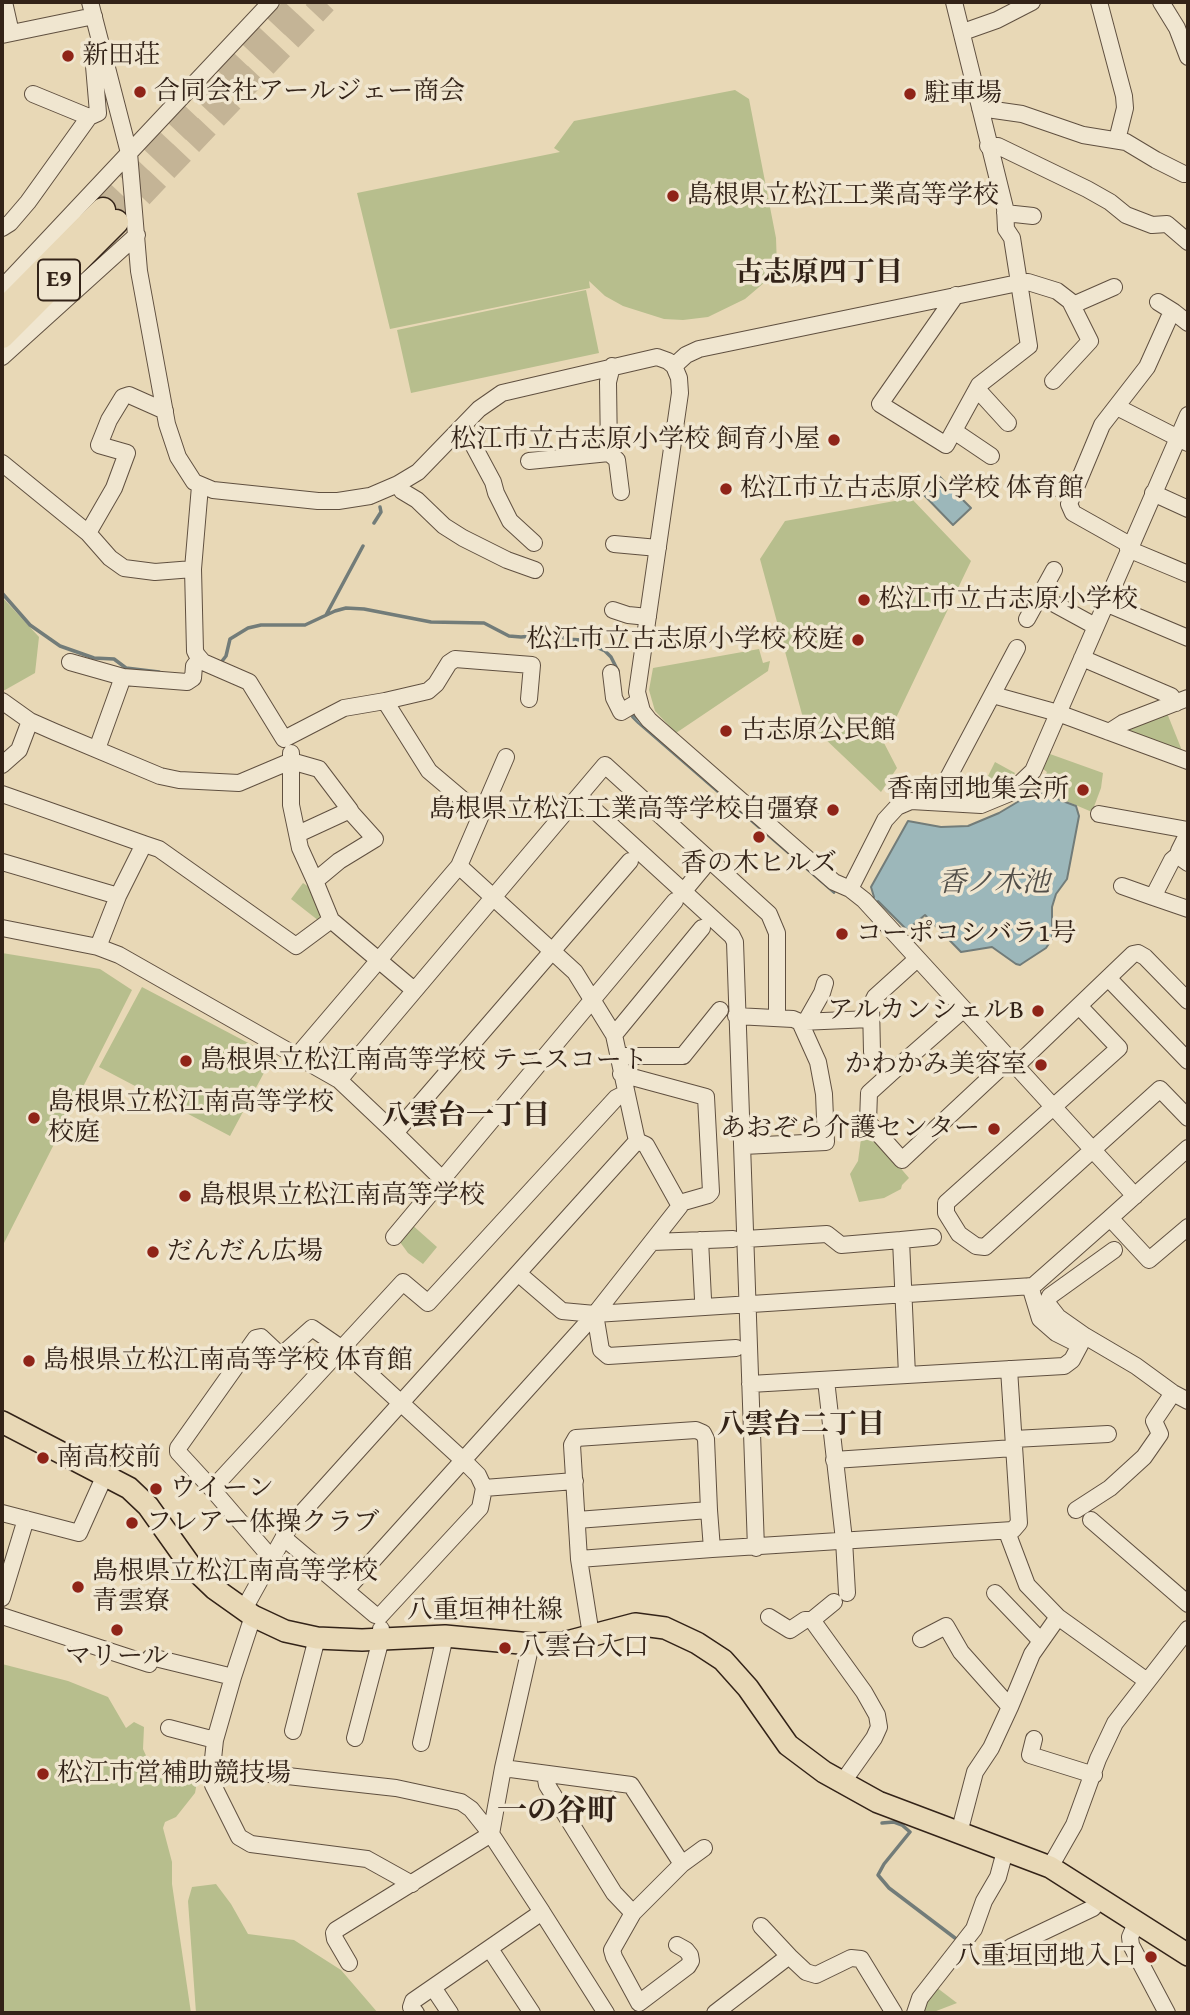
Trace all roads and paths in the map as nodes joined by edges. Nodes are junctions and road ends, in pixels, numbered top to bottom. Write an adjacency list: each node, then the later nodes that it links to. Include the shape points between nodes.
1 (4, 2): 9 (street)
2 (271, 2): 17 (street)
3 (954, 2): 8 (street)
4 (1032, 2): 8 (street)
5 (1099, 2): 15 (street, via 1124,96)
6 (1161, 2): 11 (street)
7 (92, 9): 9 (street); 10 (street)
8 (963, 32): 13 (street)
9 (6, 34)
10 (101, 44): 14 (street, via 93,54 98,113); 17 (street)
11 (1188, 57)
12 (33, 93): 14 (street)
13 (980, 108): 15 (street, via 1023,114 1083,135); 16 (street)
14 (89, 117): 21 (street, via 28,202)
15 (1117, 140): 18 (street)
16 (988, 146): 19 (street); 23 (street, via 998,146 1076,184 1126,215 1152,226 1167,224)
17 (129, 153): 22 (street); 26 (street)
18 (1188, 174)
19 (1005, 213): 20 (street); 24 (street)
20 (1033, 216)
21 (2, 228)
22 (137, 234): 34 (street); 40 (street, via 141,283)
23 (1188, 242)
24 (1018, 282): 27 (street); 29 (street, via 1057,291); 38 (street, via 1029,346)
25 (1114, 286): 29 (street)
26 (2, 288)
27 (956, 295): 36 (street, via 699,349); 44 (street, via 880,404 946,445)
28 (1158, 302): 31 (street)
29 (1073, 306): 37 (street, via 1090,341)
30 (2, 312): 33 (highway, E9, via 110,216)
31 (1174, 312): 32 (street); 39 (street, via 1147,367)
32 (1188, 323)
33 (2, 336)
34 (2, 357)
35 (612, 366): 36 (street, via 657,358); 43 (street, via 502,393); 46 (street)
36 (674, 366): 61 (street, via 680,393)
37 (1053, 381)
38 (977, 389): 42 (street); 44 (street)
39 (1117, 407): 45 (street); 55 (street, via 1102,425)
40 (165, 411): 52 (street, via 178,457); 57 (street, via 130,395 123,397 99,445 127,453 114,488)
41 (1188, 415): 45 (street)
42 (1008, 423)
43 (463, 426): 50 (street, via 418,472); 58 (street, via 493,482 505,524)
44 (954, 431): 47 (street)
45 (1183, 441): 54 (street)
46 (609, 453): 48 (street); 53 (street, via 617,460)
47 (991, 456)
48 (529, 461)
49 (2, 463): 57 (street)
50 (398, 484): 52 (street, via 370,496 338,501); 63 (street, via 463,538)
51 (1049, 484): 55 (street)
52 (200, 486): 62 (street)
53 (621, 492)
54 (1153, 493): 56 (street); 60 (street)
55 (1072, 494): 60 (street, via 1069,507 1073,513)
56 (1188, 509)
57 (88, 533): 62 (street, via 124,568 155,572)
58 (534, 543)
59 (614, 544): 61 (street)
60 (1129, 547): 65 (street); 67 (street)
61 (658, 548): 69 (street)
62 (193, 569): 76 (street)
63 (535, 570)
64 (1054, 570): 66 (street)
65 (1188, 574)
66 (1040, 596): 70 (street); 71 (street)
67 (1105, 603): 71 (street); 72 (street)
68 (613, 610): 69 (street)
69 (648, 617): 84 (street)
70 (1027, 619)
71 (1095, 626): 74 (street)
72 (1188, 638)
73 (1017, 648): 79 (street)
74 (1082, 658): 81 (street); 85 (street)
75 (70, 662): 78 (street)
76 (203, 666): 78 (street, via 187,682); 88 (street, via 251,683)
77 (611, 673): 84 (street, via 621,712)
78 (123, 677): 89 (street)
79 (993, 695): 85 (street); 95 (street)
80 (529, 699): 83 (street, via 539,666 455,659 428,691)
81 (1182, 700): 87 (street)
82 (2, 701): 86 (street)
83 (385, 701): 88 (street, via 344,708); 99 (street, via 429,771)
84 (638, 702): 110 (street, via 649,720 834,882)
85 (1058, 713): 87 (street); 110 (street, via 1033,771 1010,793 981,805 911,801 891,811)
86 (30, 721): 89 (street); 93 (street, via 19,750)
87 (1109, 732): 92 (street)
88 (284, 739): 91 (street)
89 (97, 749): 91 (street, via 160,776 220,783 239,783)
90 (506, 757): 99 (street)
91 (291, 761): 97 (street, via 319,769); 101 (street, via 291,805)
92 (1188, 761)
93 (2, 765)
94 (2, 794): 102 (street)
95 (939, 795)
96 (580, 797): 112 (street); 113 (street); 132 (street, via 605,765 769,914 777,933)
97 (348, 808): 101 (street); 108 (street, via 375,839)
98 (1099, 814): 100 (street)
99 (481, 816): 106 (street)
100 (1188, 832): 103 (street, via 1179,851)
101 (298, 835): 108 (street)
102 (144, 844): 111 (street); 116 (street, via 159,849 296,946)
103 (1184, 858): 114 (street, via 1172,860)
104 (630, 861): 120 (street)
105 (2, 862): 111 (street)
106 (459, 866): 113 (street); 122 (street)
107 (703, 867): 112 (street)
108 (315, 881): 116 (street)
109 (1122, 886): 114 (street)
110 (850, 889): 121 (street)
111 (118, 895): 119 (street)
112 (679, 896): 126 (street); 131 (street, via 734,939)
113 (494, 897): 120 (street); 125 (street)
114 (1153, 897): 115 (street)
115 (1188, 909)
116 (331, 920): 122 (street)
117 (2, 928): 119 (street)
118 (702, 929): 135 (street)
119 (98, 947): 136 (street, via 119,954)
120 (553, 950): 126 (street, via 575,972); 146 (street)
121 (917, 959): 129 (street); 133 (street, via 872,1000)
122 (378, 961): 125 (street); 136 (street)
123 (1109, 979): 127 (street, via 1133,954 1141,954); 128 (street); 138 (street)
124 (825, 984): 134 (street)
125 (414, 990): 142 (street)
126 (592, 1002): 135 (street); 151 (street)
127 (1188, 1002)
128 (1080, 1007): 139 (street); 144 (street, via 1119,1048)
129 (964, 1009): 139 (street); 141 (street)
130 (720, 1010): 137 (street, via 683,1056)
131 (736, 1016): 132 (street); 148 (street)
132 (777, 1018): 134 (street)
133 (871, 1019): 134 (street); 141 (street, via 872,1052)
134 (803, 1023): 148 (street, via 818,1062 826,1142)
135 (614, 1035): 137 (street)
136 (297, 1056): 142 (street)
137 (618, 1056): 140 (street)
138 (1188, 1061)
139 (1013, 1063): 141 (street, via 898,1164 868,1122 869,1093); 144 (street)
140 (621, 1074): 143 (street); 153 (street, via 706,1097 711,1192)
141 (890, 1074)
142 (339, 1080): 146 (street)
143 (626, 1093): 147 (street); 170 (street, via 616,1098 428,1304 402,1282)
144 (1052, 1105): 149 (street); 149 (street, via 946,1203 946,1213 959,1234 976,1247 985,1247)
145 (1188, 1118): 149 (street, via 1160,1089)
146 (396, 1133): 151 (street)
147 (638, 1141): 153 (street, via 646,1145); 163 (street)
148 (743, 1146): 158 (street)
149 (1092, 1149): 152 (street)
150 (1186, 1153): 152 (street)
151 (442, 1179): 156 (street)
152 (1135, 1196): 154 (street)
153 (680, 1203): 161 (street)
154 (1110, 1218): 155 (street, via 1149,1260); 164 (street)
155 (1188, 1227)
156 (394, 1237)
157 (933, 1237): 160 (street)
158 (739, 1239): 159 (street); 160 (street, via 827,1234 841,1245); 167 (street)
159 (700, 1240): 161 (street); 166 (street)
160 (901, 1240): 165 (street)
161 (652, 1242): 168 (street)
162 (1114, 1250): 169 (street, via 1046,1299)
163 (519, 1273): 168 (street, via 562,1311); 178 (street)
164 (1030, 1286): 165 (street); 169 (street, via 1041,1320 1056,1333)
165 (902, 1294): 167 (street); 173 (street)
166 (703, 1299)
167 (749, 1304): 168 (street); 175 (street)
168 (595, 1314): 171 (street, via 601,1350 608,1356); 182 (street)
169 (1083, 1341): 172 (street, via 1064,1366); 176 (street, via 1136,1366)
170 (341, 1348): 178 (street); 187 (street); 187 (street, via 315,1328 284,1353 256,1338 178,1448)
171 (736, 1348)
172 (1009, 1369): 173 (street); 181 (street)
173 (907, 1376): 174 (street)
174 (826, 1380): 175 (street); 183 (street)
175 (750, 1384): 197 (street)
176 (1173, 1393): 177 (street); 189 (street, via 1154,1421 1160,1434 1144,1457 1110,1488)
177 (1188, 1401)
178 (401, 1405): 182 (street); 195 (street)
179 (2, 1422): 184 (main road, 八重垣神社線)
180 (1108, 1434): 181 (street)
181 (1014, 1444): 183 (street); 194 (street, via 1019,1523)
182 (463, 1460): 186 (street); 201 (street)
183 (834, 1460): 196 (street)
184 (105, 1475): 191 (street, via 79,1534); 205 (main road, 八重垣神社線, via 138,1495 190,1566)
185 (575, 1481): 186 (street); 188 (street, via 572,1445 576,1437 700,1431 706,1439); 192 (street)
186 (484, 1488): 207 (street, via 480,1508)
187 (212, 1489): 200 (street)
188 (709, 1510): 192 (street); 198 (street)
189 (1076, 1510)
190 (2, 1513): 191 (street)
191 (26, 1519): 203 (street)
192 (577, 1520): 199 (street)
193 (1091, 1520): 204 (street)
194 (1007, 1532): 196 (street); 208 (street, via 1027,1585)
195 (284, 1538): 200 (street); 201 (street)
196 (844, 1540): 197 (street); 210 (street, via 841,1598)
197 (756, 1548): 198 (street)
198 (712, 1549): 199 (street)
199 (579, 1559): 212 (street)
200 (273, 1560): 205 (street)
201 (347, 1589): 207 (street)
202 (995, 1593): 217 (street)
203 (2, 1598)
204 (1188, 1604)
205 (249, 1612): 214 (main road, 八重垣神社線, via 285,1631); 219 (street)
206 (2, 1616): 219 (street, via 150,1661)
207 (380, 1616): 215 (street)
208 (1058, 1617): 217 (street); 220 (street)
209 (769, 1618): 210 (street, via 790,1630 805,1619)
210 (812, 1620): 232 (street, via 864,1692 879,1721 874,1738)
211 (1188, 1629): 220 (street)
212 (591, 1635): 218 (main road, 八重垣神社線, via 563,1643); 232 (main road, 八重垣神社線, via 648,1624 707,1649 739,1677 788,1745)
213 (445, 1636): 215 (main road, 八重垣神社線); 218 (main road, 八重垣神社線); 227 (street)
214 (317, 1638): 215 (main road, 八重垣神社線); 223 (street)
215 (381, 1639): 224 (street)
216 (921, 1639): 221 (street, via 946,1626 961,1652)
217 (1041, 1641): 221 (street)
218 (531, 1644): 228 (street)
219 (233, 1677): 226 (street)
220 (1147, 1681): 231 (street, via 1115,1723)
221 (1010, 1707): 233 (street, via 975,1772)
222 (169, 1728): 226 (street)
223 (293, 1731)
224 (355, 1738)
225 (1034, 1739): 231 (street, via 1030,1755)
226 (215, 1740): 229 (street)
227 (421, 1743)
228 (503, 1768): 230 (street); 234 (street)
229 (215, 1769): 234 (street, via 396,1788 461,1802); 239 (street, via 213,1785 246,1843 367,1859)
230 (545, 1774): 237 (street, via 631,1785); 242 (street, via 547,1785 614,1893)
231 (1094, 1775): 238 (street, via 1074,1825)
232 (842, 1783): 233 (main road, 八重垣神社線)
233 (959, 1833): 236 (main road, 八重垣神社線)
234 (491, 1834): 239 (street); 241 (street)
235 (704, 1848): 237 (street)
236 (1005, 1851): 238 (main road, 八重垣神社線); 259 (street, via 974,1929 920,1998)
237 (682, 1864): 242 (street)
238 (1050, 1867): 240 (main road, 八重垣神社線)
239 (412, 1884): 250 (street, via 334,1933)
240 (1100, 1898): 243 (main road, 八重垣神社線); 246 (street, via 1093,1908)
241 (542, 1913): 247 (street); 256 (street)
242 (633, 1913): 252 (street, via 612,1954)
243 (1137, 1921): 248 (main road, 八重垣神社線); 260 (street, via 1130,1945)
244 (761, 1926): 249 (street)
245 (677, 1945): 252 (street, via 690,1955 688,1966)
246 (1011, 1947)
247 (490, 1949): 253 (street, via 413,2001); 255 (street)
248 (1188, 1955)
249 (789, 1956): 257 (street); 258 (street, via 816,1975 851,1958 861,1959)
250 (349, 1963)
251 (436, 1992): 254 (street)
252 (633, 2008)
253 (416, 2013)
254 (449, 2013)
255 (532, 2013)
256 (606, 2013)
257 (715, 2013)
258 (894, 2013)
259 (915, 2013)
260 (1167, 2013)

